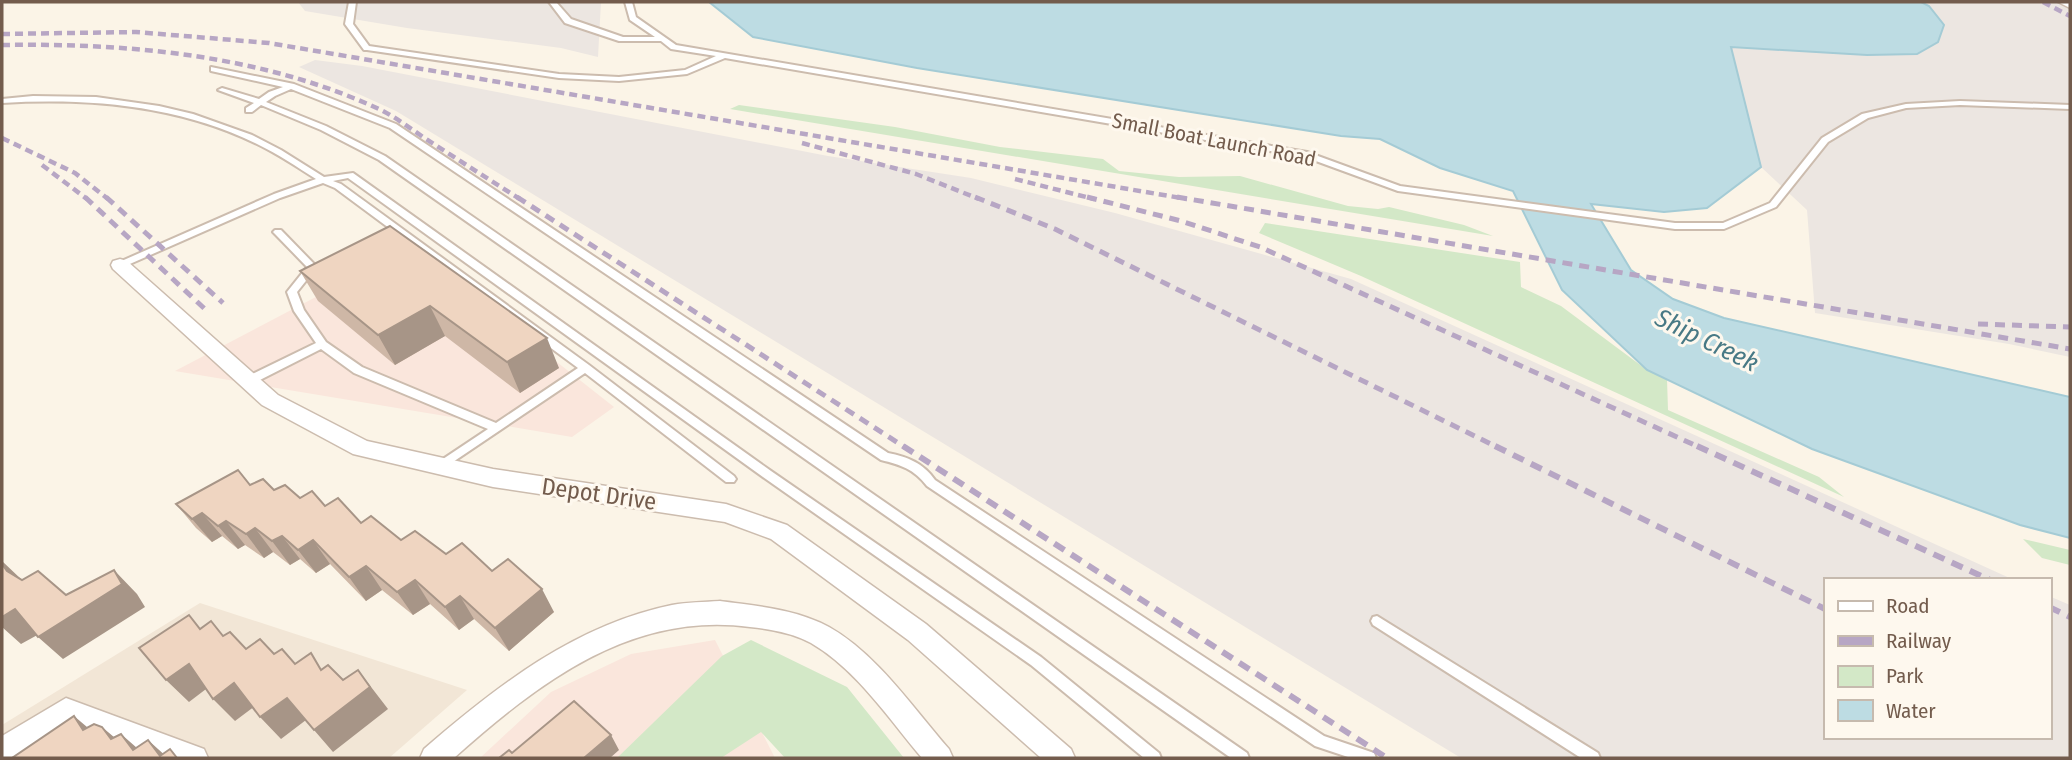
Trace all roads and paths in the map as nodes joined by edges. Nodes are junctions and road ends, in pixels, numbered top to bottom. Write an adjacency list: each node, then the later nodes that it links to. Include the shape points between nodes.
1 (352, 2): 7 (lane, via 349,24 367,48 452,61 619,79 687,72)
2 (554, 2): 6 (lane, via 568,21 622,39)
3 (629, 2): 6 (lane, Small Boat Launch Road, via 633,19)
4 (2065, 2): 5 (street)
5 (2070, 4)
6 (664, 39): 7 (lane, Small Boat Launch Road, via 674,47)
7 (724, 55): 13 (lane, Small Boat Launch Road, via 1307,155 1398,188 1675,226 1724,226 1773,205 1825,140 1865,116 1960,103)
8 (214, 69): 9 (lane)
9 (291, 86): 12 (lane); 32 (lane, via 393,126 885,457 905,460 930,483 1320,741)
10 (222, 90): 12 (lane)
11 (2, 101): 15 (lane, via 119,102 186,115 250,137)
12 (262, 101): 14 (lane); 31 (lane, via 327,128 382,158)
13 (2070, 107)
14 (249, 110)
15 (323, 180): 17 (lane, via 277,195); 19 (lane, via 338,186); 30 (lane, via 350,175 1035,661)
16 (278, 232): 18 (lane, via 312,267 292,292)
17 (120, 265): 20 (street, Depot Drive)
18 (322, 344): 20 (lane); 21 (lane, via 358,370)
19 (585, 368): 21 (lane); 23 (lane)
20 (248, 381): 22 (street, Depot Drive, via 270,400 361,448)
21 (497, 428): 22 (lane)
22 (441, 466): 29 (street, Depot Drive, via 726,513 779,532 917,632)
23 (730, 479)
24 (1377, 621): 33 (lane)
25 (2, 751): 26 (street, via 66,710)
26 (194, 758)
27 (434, 758): 28 (street, via 547,667 618,631 678,615 738,611 825,637 871,680)
28 (939, 758)
29 (1061, 758)
30 (1154, 758)
31 (1242, 758)
32 (1369, 758)
33 (1593, 758)

